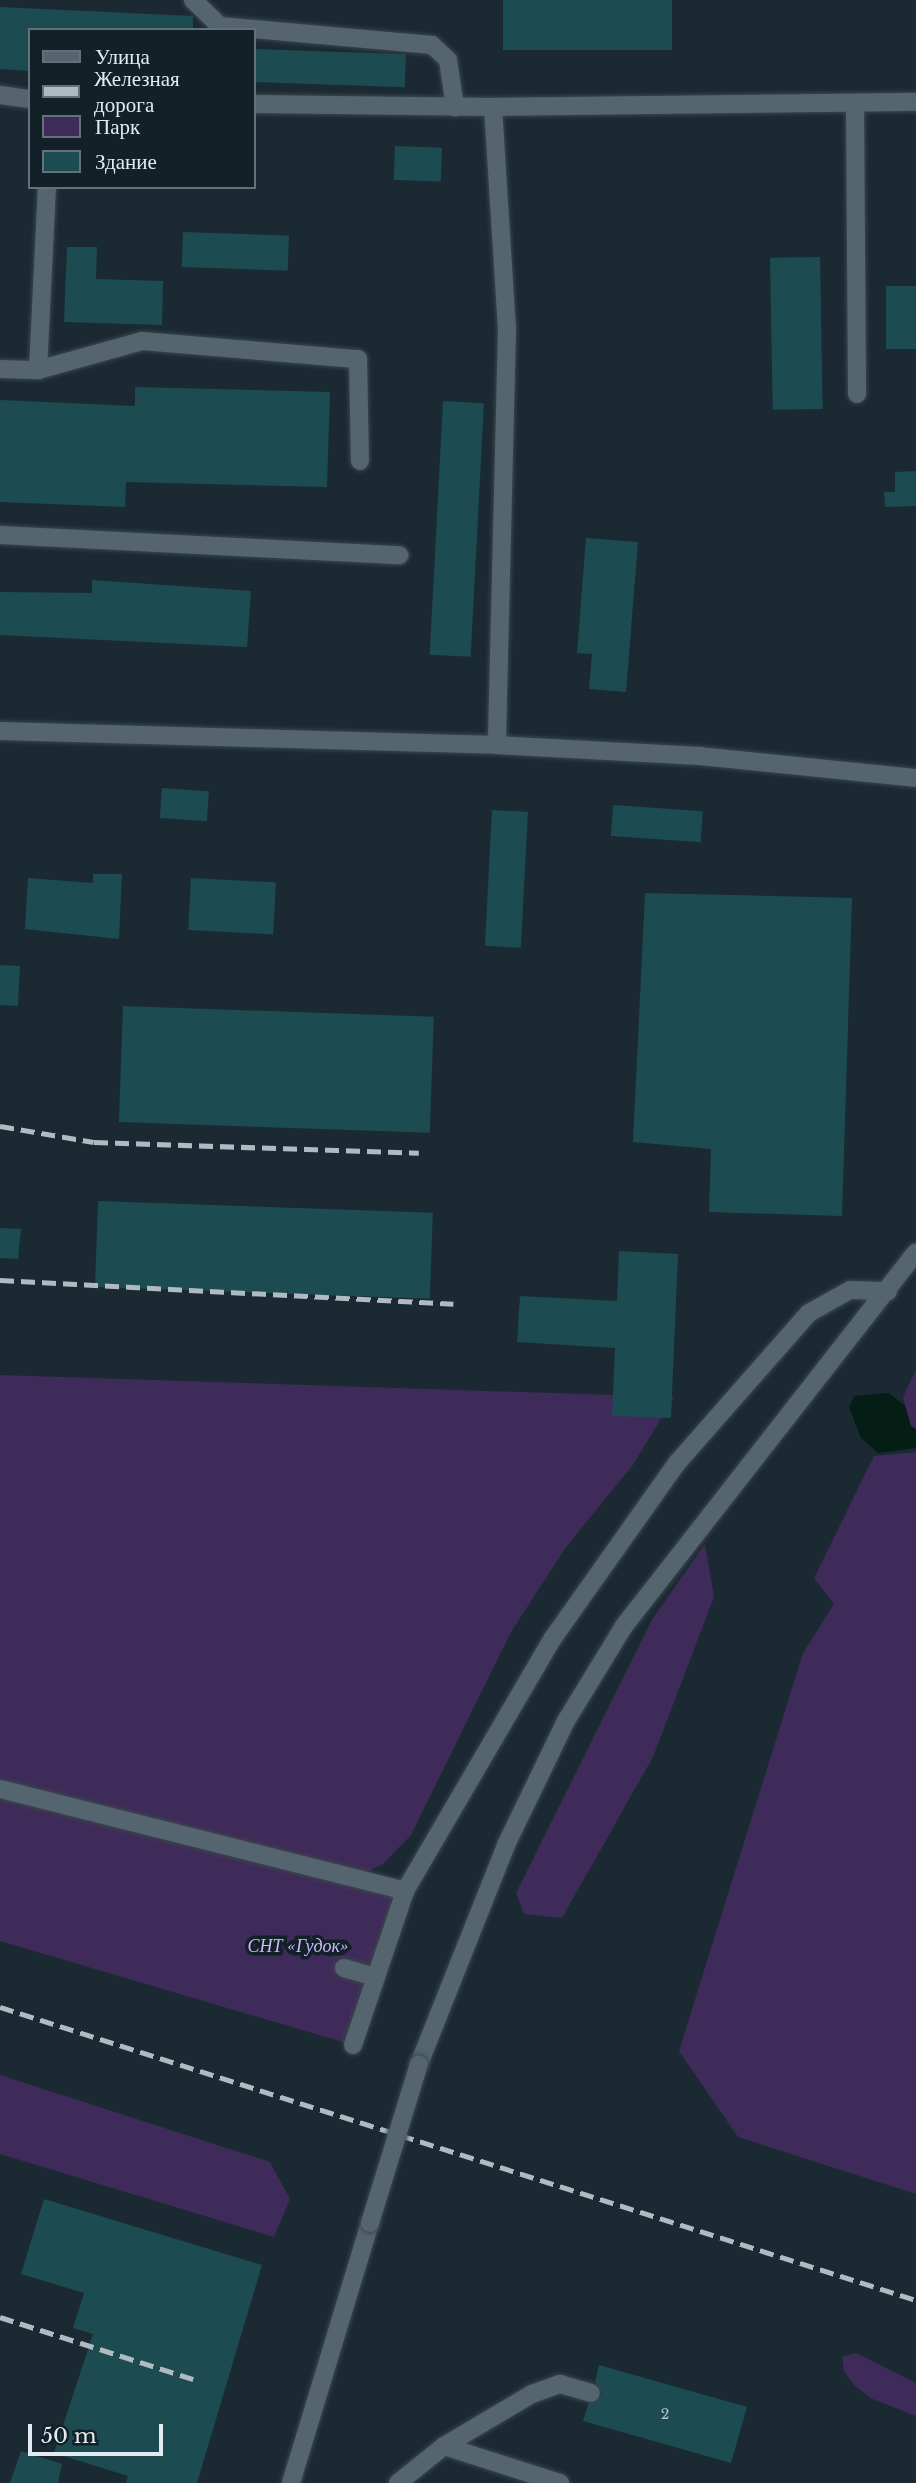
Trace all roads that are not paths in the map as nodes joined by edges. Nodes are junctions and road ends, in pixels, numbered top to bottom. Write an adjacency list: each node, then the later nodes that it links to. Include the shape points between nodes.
1 (193, 0): 2 (street, via 220,26)
2 (242, 28)
3 (256, 29): 9 (street, via 432,45 448,60)
4 (0, 95): 5 (street)
5 (28, 99)
6 (916, 102): 7 (street)
7 (855, 103): 10 (street); 14 (street)
8 (256, 104): 9 (street)
9 (455, 107): 10 (street)
10 (493, 107): 19 (street, via 507,329)
11 (47, 189): 13 (street)
12 (0, 369): 13 (street)
13 (37, 370): 15 (street, via 142,341 358,359)
14 (857, 394)
15 (360, 461)
16 (0, 535): 17 (street)
17 (400, 555)
18 (0, 731): 19 (street)
19 (497, 745): 20 (street, via 699,756)
20 (916, 778)
21 (916, 1252): 22 (street)
22 (888, 1291): 24 (street, via 850,1290 809,1313 677,1463 553,1638); 30 (street, bridge, via 624,1626 566,1721 506,1846 419,2064)
23 (0, 1789): 24 (street)
24 (405, 1891): 26 (street)
25 (344, 1968): 26 (street)
26 (376, 1977): 27 (street)
27 (353, 2045)
28 (592, 2393): 29 (street, via 560,2384 532,2394)
29 (444, 2446): 31 (street); 32 (street)
30 (291, 2483)
31 (398, 2483)
32 (560, 2483)

